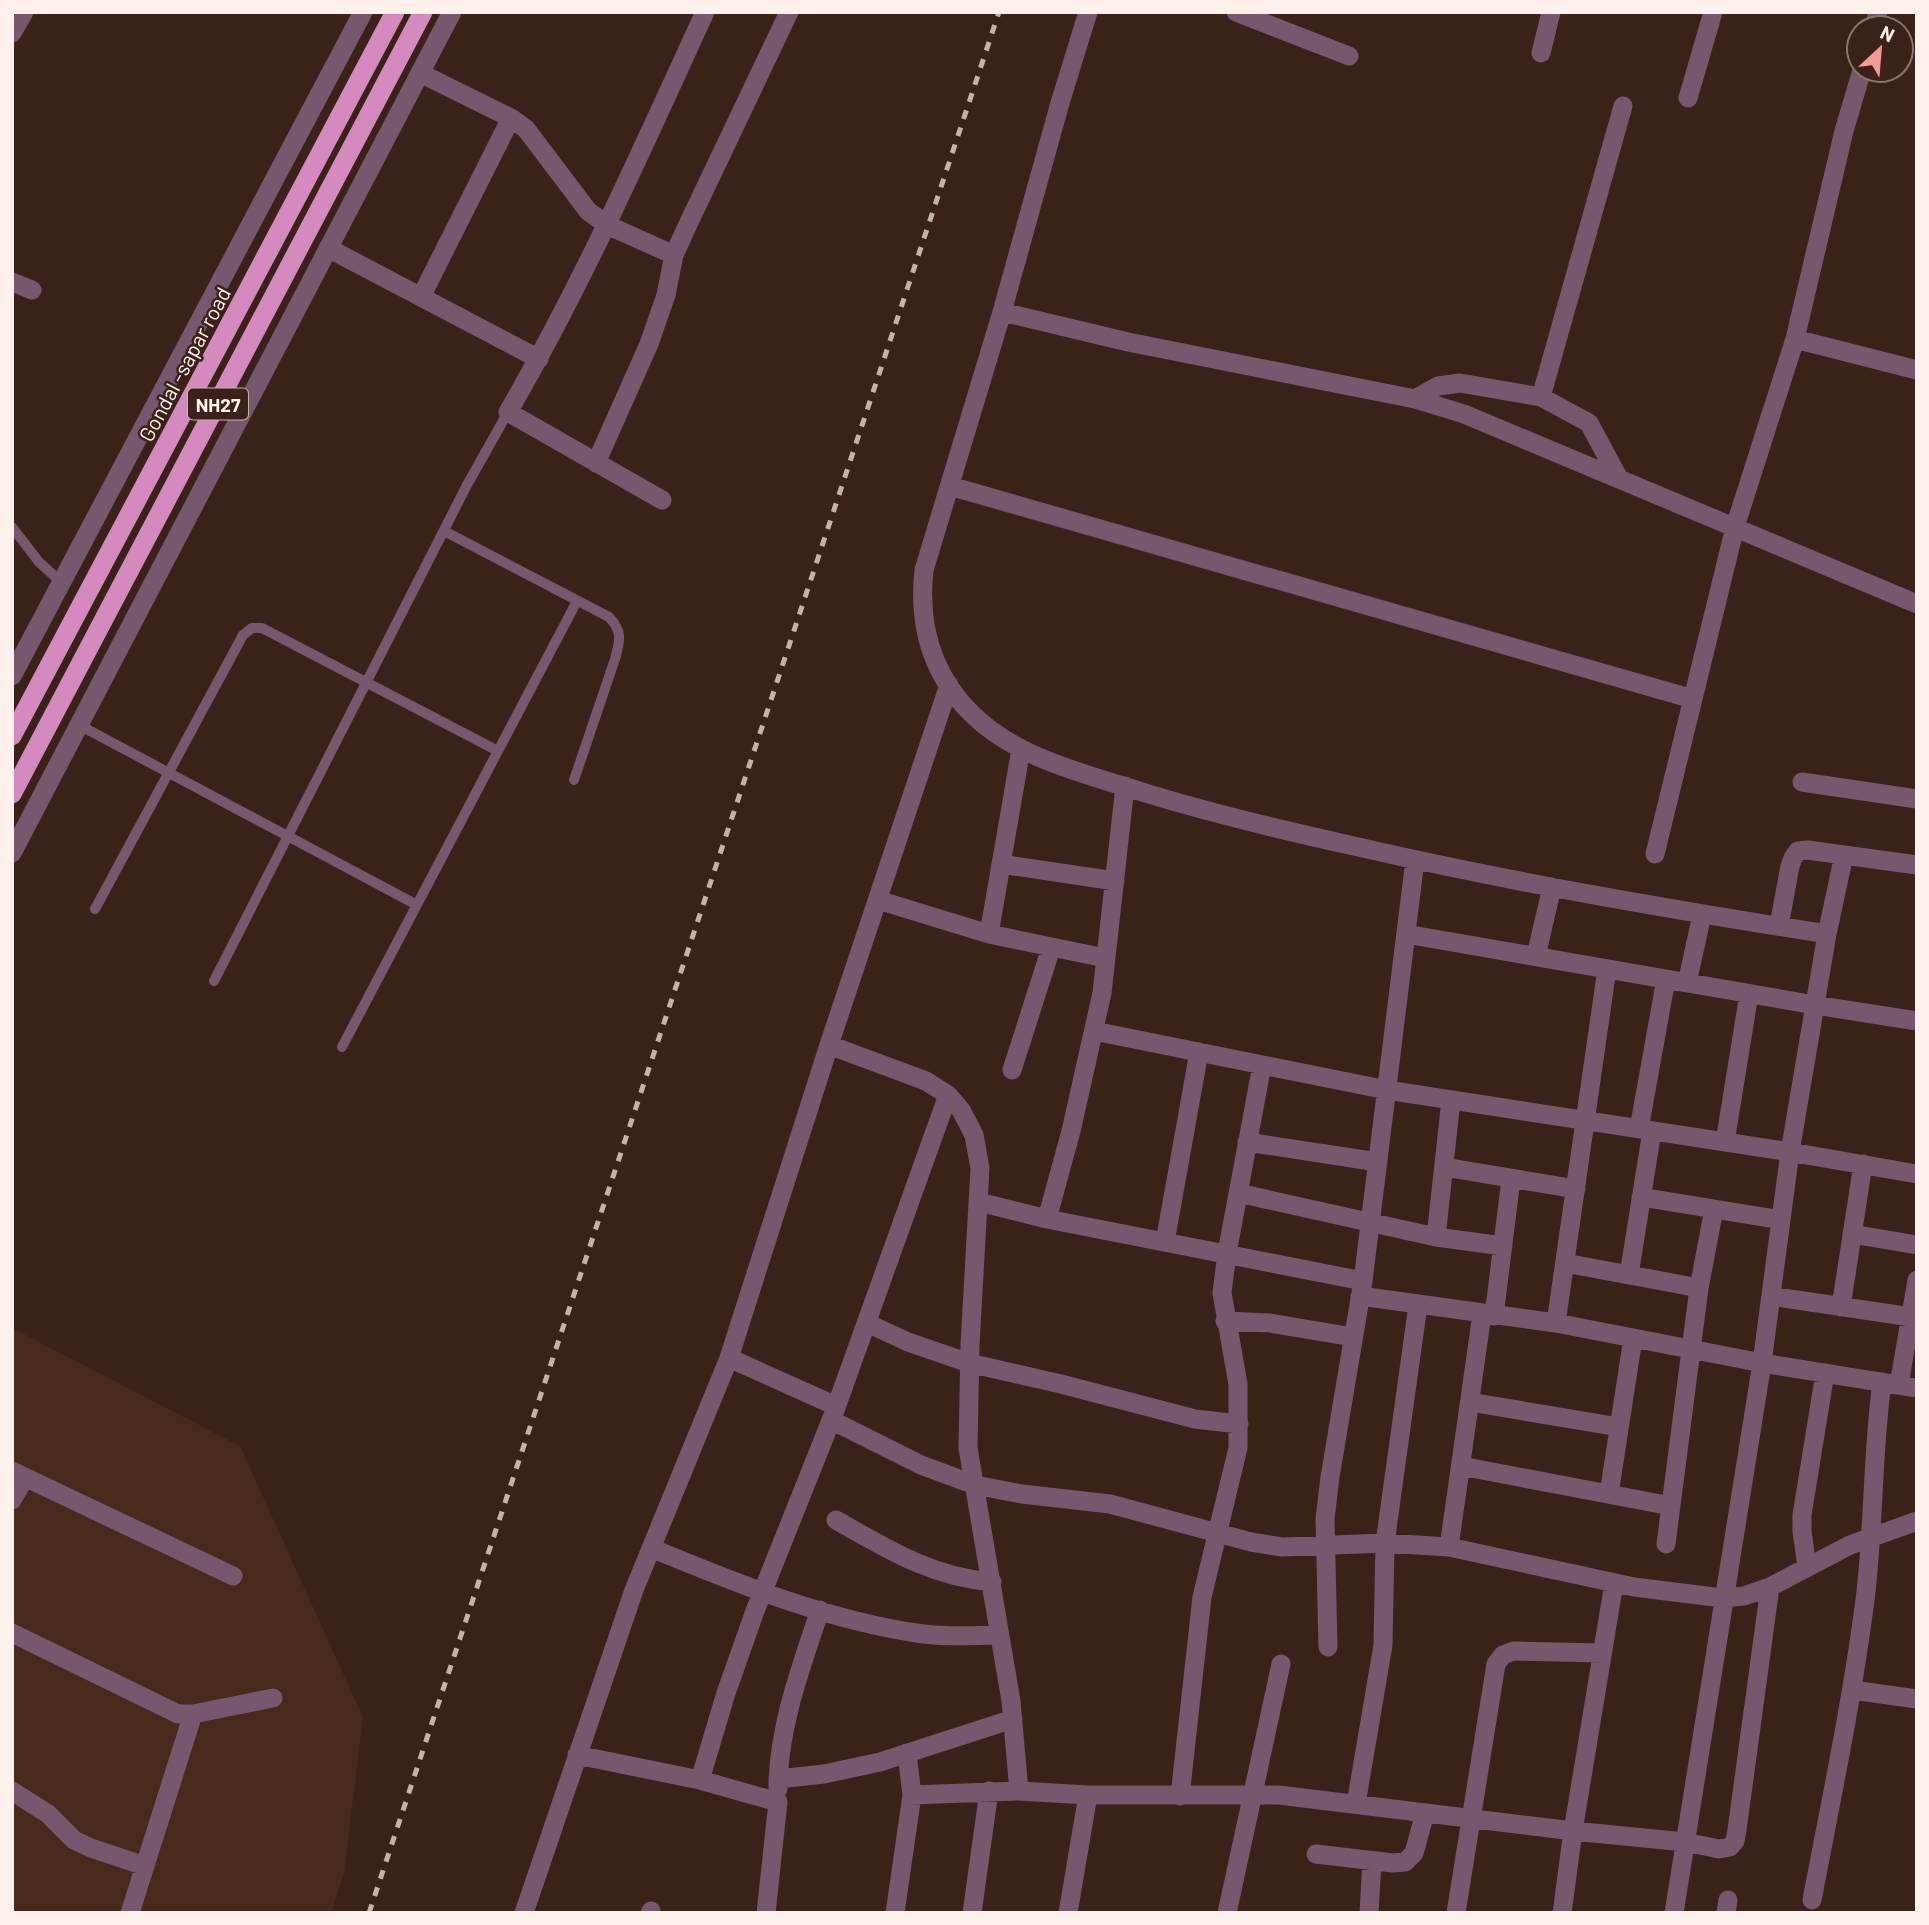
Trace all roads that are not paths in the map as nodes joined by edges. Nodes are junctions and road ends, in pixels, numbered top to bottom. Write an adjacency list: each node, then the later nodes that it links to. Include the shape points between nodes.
1 (24, 12): 12 (street)
2 (363, 12): 40 (street)
3 (395, 12): 48 (highway, Gondal -sapar road / NH27)
4 (423, 12): 55 (highway, NH27)
5 (452, 12): 15 (street)
6 (705, 12): 20 (street)
7 (789, 12): 22 (street)
8 (1088, 12): 26 (street)
9 (1236, 12): 14 (street)
10 (1551, 12): 13 (street)
11 (1713, 12): 17 (street)
12 (12, 33)
13 (1541, 53)
14 (1349, 56)
15 (420, 73): 19 (street); 21 (street)
16 (1858, 84): 27 (street)
17 (1688, 98)
18 (1623, 106): 30 (street)
19 (511, 118): 20 (street, via 526,129 578,200); 25 (street)
20 (607, 225): 22 (street); 28 (street)
21 (328, 248): 25 (street); 47 (street)
22 (674, 255): 33 (street, via 649,344)
23 (12, 282): 24 (street)
24 (32, 290)
25 (421, 298): 28 (street)
26 (1002, 312): 31 (street); 35 (street)
27 (1795, 339): 29 (street); 38 (street)
28 (539, 359): 32 (street)
29 (1917, 370)
30 (1541, 397): 31 (street, via 1460,383 1438,386); 34 (street, via 1589,423)
31 (1415, 400): 34 (street, via 1464,414)
32 (508, 412): 33 (street); 39 (lane)
33 (596, 463): 36 (street)
34 (1618, 477): 38 (street)
35 (950, 486): 45 (street, via 924,569 921,596 931,653); 46 (street)
36 (662, 500)
37 (12, 527): 40 (lane)
38 (1735, 527): 42 (street); 46 (street)
39 (443, 531): 41 (lane); 44 (lane)
40 (62, 583): 43 (street)
41 (577, 601): 50 (lane); 52 (lane, via 609,617 618,627 620,640)
42 (1917, 604)
43 (12, 676)
44 (366, 682): 50 (lane); 51 (lane, via 262,628 252,628 243,635); 57 (lane)
45 (949, 685): 49 (street, via 971,713); 66 (street)
46 (1693, 699): 59 (street)
47 (79, 725): 51 (lane); 58 (street)
48 (12, 736)
49 (1021, 748): 54 (street); 62 (street)
50 (498, 751): 67 (lane)
51 (169, 773): 57 (lane); 68 (lane)
52 (574, 780)
53 (1802, 782): 56 (street)
54 (1125, 786): 61 (street, via 1210,813); 64 (street)
55 (12, 794)
56 (1917, 799)
57 (287, 837): 67 (lane); 79 (lane)
58 (12, 853)
59 (1655, 854)
60 (1844, 855): 63 (street); 70 (street, via 1798,851 1790,866); 73 (street)
61 (1415, 860): 65 (street); 72 (street)
62 (1001, 864): 64 (street); 71 (street)
63 (1917, 865)
64 (1115, 881): 76 (street)
65 (1552, 887): 69 (street); 75 (street)
66 (878, 900): 71 (street); 85 (street)
67 (417, 905): 86 (lane)
68 (95, 909)
69 (1702, 915): 70 (street); 80 (street)
70 (1779, 926): 73 (street)
71 (989, 934): 74 (street)
72 (1406, 934): 75 (street); 90 (street)
73 (1827, 934): 82 (street)
74 (1051, 948): 76 (street); 89 (street)
75 (1536, 956): 77 (street)
76 (1105, 958): 84 (street)
77 (1607, 969): 78 (street); 93 (street)
78 (1666, 979): 80 (street); 94 (street)
79 (215, 981)
80 (1687, 983): 81 (street)
81 (1749, 994): 82 (street); 96 (street)
82 (1815, 1005): 83 (street); 97 (street)
83 (1917, 1021)
84 (1094, 1031): 87 (street); 108 (street)
85 (829, 1045): 91 (street, via 926,1081); 133 (street)
86 (342, 1047)
87 (1199, 1052): 88 (street); 113 (street)
88 (1262, 1065): 90 (street); 95 (street)
89 (1012, 1070)
90 (1387, 1090): 92 (street); 98 (street)
91 (948, 1095): 106 (street, via 974,1135 980,1168); 129 (street)
92 (1451, 1100): 93 (street); 100 (street)
93 (1586, 1121): 94 (street); 103 (street)
94 (1646, 1130): 96 (street); 105 (street)
95 (1247, 1142): 98 (street); 104 (street)
96 (1725, 1142): 97 (street)
97 (1790, 1152): 99 (street); 109 (street)
98 (1378, 1161): 110 (street)
99 (1863, 1164): 101 (street); 111 (street)
100 (1444, 1167): 102 (street); 112 (street)
101 (1917, 1174)
102 (1511, 1179): 103 (street); 115 (street)
103 (1576, 1189): 117 (street)
104 (1238, 1193): 110 (street); 116 (street)
105 (1641, 1197): 107 (street); 118 (street)
106 (979, 1202): 108 (street); 134 (street)
107 (1714, 1209): 109 (street); 120 (street)
108 (1047, 1219): 113 (street)
109 (1781, 1220): 122 (street)
110 (1370, 1222): 112 (street); 121 (street)
111 (1853, 1234): 114 (street); 124 (street)
112 (1436, 1237): 115 (street)
113 (1166, 1242): 116 (street)
114 (1917, 1245)
115 (1503, 1246): 125 (street)
116 (1227, 1253): 121 (street); 127 (street, via 1222,1293)
117 (1565, 1263): 118 (street); 128 (street)
118 (1629, 1275): 120 (street)
119 (1917, 1280): 126 (street)
120 (1699, 1288): 132 (street)
121 (1362, 1289): 123 (street); 130 (street)
122 (1771, 1296): 124 (street); 135 (street)
123 (1418, 1305): 125 (street); 152 (street)
124 (1841, 1307): 126 (street)
125 (1488, 1315): 128 (street); 138 (street)
126 (1911, 1317): 137 (street)
127 (1225, 1321): 130 (street, via 1270,1323); 140 (street, via 1233,1347)
128 (1556, 1322): 131 (street)
129 (867, 1323): 134 (street); 139 (street)
130 (1353, 1337): 154 (street, via 1330,1477)
131 (1633, 1338): 132 (street); 141 (street)
132 (1691, 1350): 135 (street); 147 (street)
133 (729, 1358): 139 (street); 156 (street)
134 (969, 1363): 140 (street, via 1195,1419); 144 (street, via 968,1448)
135 (1762, 1363): 136 (street); 163 (street)
136 (1825, 1373): 137 (street); 157 (street, via 1802,1515)
137 (1899, 1385): 151 (street, via 1874,1452)
138 (1470, 1402): 141 (street); 142 (street)
139 (834, 1413): 144 (street, via 921,1465); 162 (street)
140 (1239, 1424): 150 (street, via 1238,1448)
141 (1619, 1427): 145 (street)
142 (1461, 1466): 145 (street); 155 (street)
143 (19, 1474): 146 (street); 158 (street)
144 (975, 1485): 150 (street, via 1110,1504); 159 (street)
145 (1609, 1494): 147 (street)
146 (12, 1500)
147 (1671, 1506): 153 (street)
148 (836, 1520): 159 (street, via 940,1573)
149 (1917, 1521): 151 (street)
150 (1217, 1532): 154 (street, via 1282,1547); 185 (street, via 1202,1597)
151 (1872, 1536): 157 (street); 170 (street)
152 (1385, 1543): 154 (street); 155 (street); 187 (street, via 1383,1645)
153 (1666, 1544)
154 (1324, 1547): 167 (street)
155 (1449, 1547): 160 (street)
156 (651, 1548): 162 (street); 176 (street)
157 (1807, 1567): 161 (street)
158 (233, 1576)
159 (992, 1582): 166 (street)
160 (1614, 1583): 163 (street); 168 (street)
161 (1770, 1587): 163 (street, via 1744,1597); 191 (street, via 1735,1841 1719,1849)
162 (762, 1592): 164 (street); 178 (street)
163 (1722, 1598): 191 (street)
164 (820, 1610): 166 (street, via 926,1634); 177 (street, via 797,1682)
165 (12, 1633): 173 (street, via 178,1714)
166 (999, 1635): 174 (street)
167 (1328, 1647)
168 (1602, 1653): 189 (street, via 1513,1651 1503,1655 1496,1664); 190 (street)
169 (1281, 1664): 182 (street)
170 (1852, 1690): 172 (street); 195 (street)
171 (272, 1698): 173 (street)
172 (1917, 1699)
173 (193, 1714): 194 (street)
174 (1013, 1719): 175 (street); 181 (street)
175 (907, 1753): 177 (street); 183 (street)
176 (577, 1755): 178 (street); 197 (street)
177 (778, 1779): 186 (street)
178 (700, 1780): 186 (street)
179 (12, 1791): 194 (street, via 48,1814 74,1840)
180 (989, 1791): 181 (street); 183 (street); 200 (street)
181 (1018, 1791): 184 (street)
182 (1252, 1794): 185 (street); 187 (street); 202 (street)
183 (912, 1795): 199 (street)
184 (1088, 1795): 185 (street); 201 (street)
185 (1180, 1796)
186 (778, 1802): 198 (street)
187 (1356, 1804): 188 (street)
188 (1425, 1813): 189 (street); 193 (street, via 1413,1853 1405,1863)
189 (1472, 1819): 190 (street); 204 (street)
190 (1573, 1831): 191 (street); 205 (street)
191 (1685, 1842): 206 (street)
192 (1316, 1854): 193 (street)
193 (1372, 1861): 203 (street)
194 (145, 1866): 196 (street)
195 (1812, 1900)
196 (130, 1913)
197 (524, 1913)
198 (766, 1913)
199 (895, 1913)
200 (972, 1913)
201 (1068, 1913)
202 (1227, 1913)
203 (1368, 1913)
204 (1456, 1913)
205 (1562, 1913)
206 (1674, 1913)

